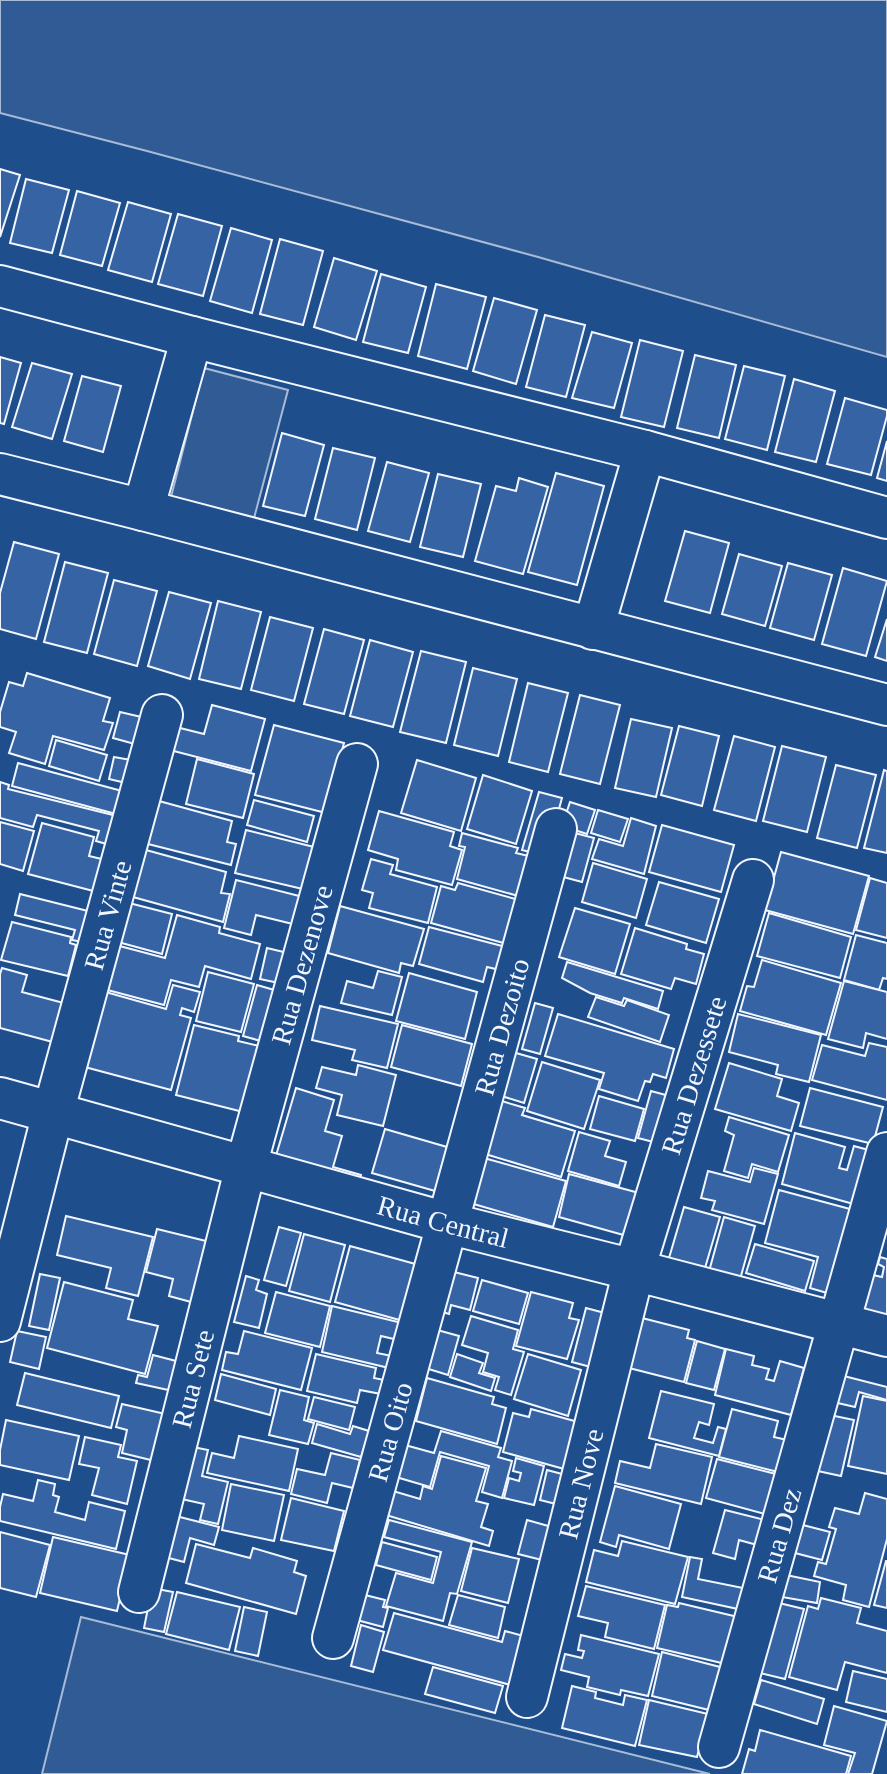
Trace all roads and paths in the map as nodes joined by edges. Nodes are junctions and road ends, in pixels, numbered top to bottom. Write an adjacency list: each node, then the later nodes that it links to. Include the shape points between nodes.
1 (0, 286): 2 (street)
2 (192, 337): 3 (street); 5 (street)
3 (645, 451): 6 (street); 7 (street)
4 (0, 474): 5 (street)
5 (143, 510): 7 (street)
6 (887, 518)
7 (593, 629): 8 (street)
8 (887, 705)
9 (162, 715): 14 (street, Rua Vinte)
10 (357, 764): 16 (street, Rua Dezenove)
11 (556, 829): 17 (street, Rua Dezoito)
12 (753, 880): 18 (street, Rua Dezessete)
13 (0, 1098): 14 (street, Rua Central)
14 (53, 1113): 16 (street, Rua Central); 19 (street, Rua Vinte)
15 (887, 1153): 20 (street, Rua Dez)
16 (246, 1166): 17 (street, Rua Central); 22 (street, Rua Sete)
17 (447, 1223): 18 (street, Rua Central); 23 (street, Rua Oito)
18 (634, 1270): 20 (street, Rua Central); 24 (street, Rua Nove)
19 (0, 1321)
20 (837, 1324): 21 (street, Rua Central); 25 (street, Rua Dez)
21 (887, 1336)
22 (139, 1592)
23 (333, 1638)
24 (527, 1697)
25 (719, 1747)

